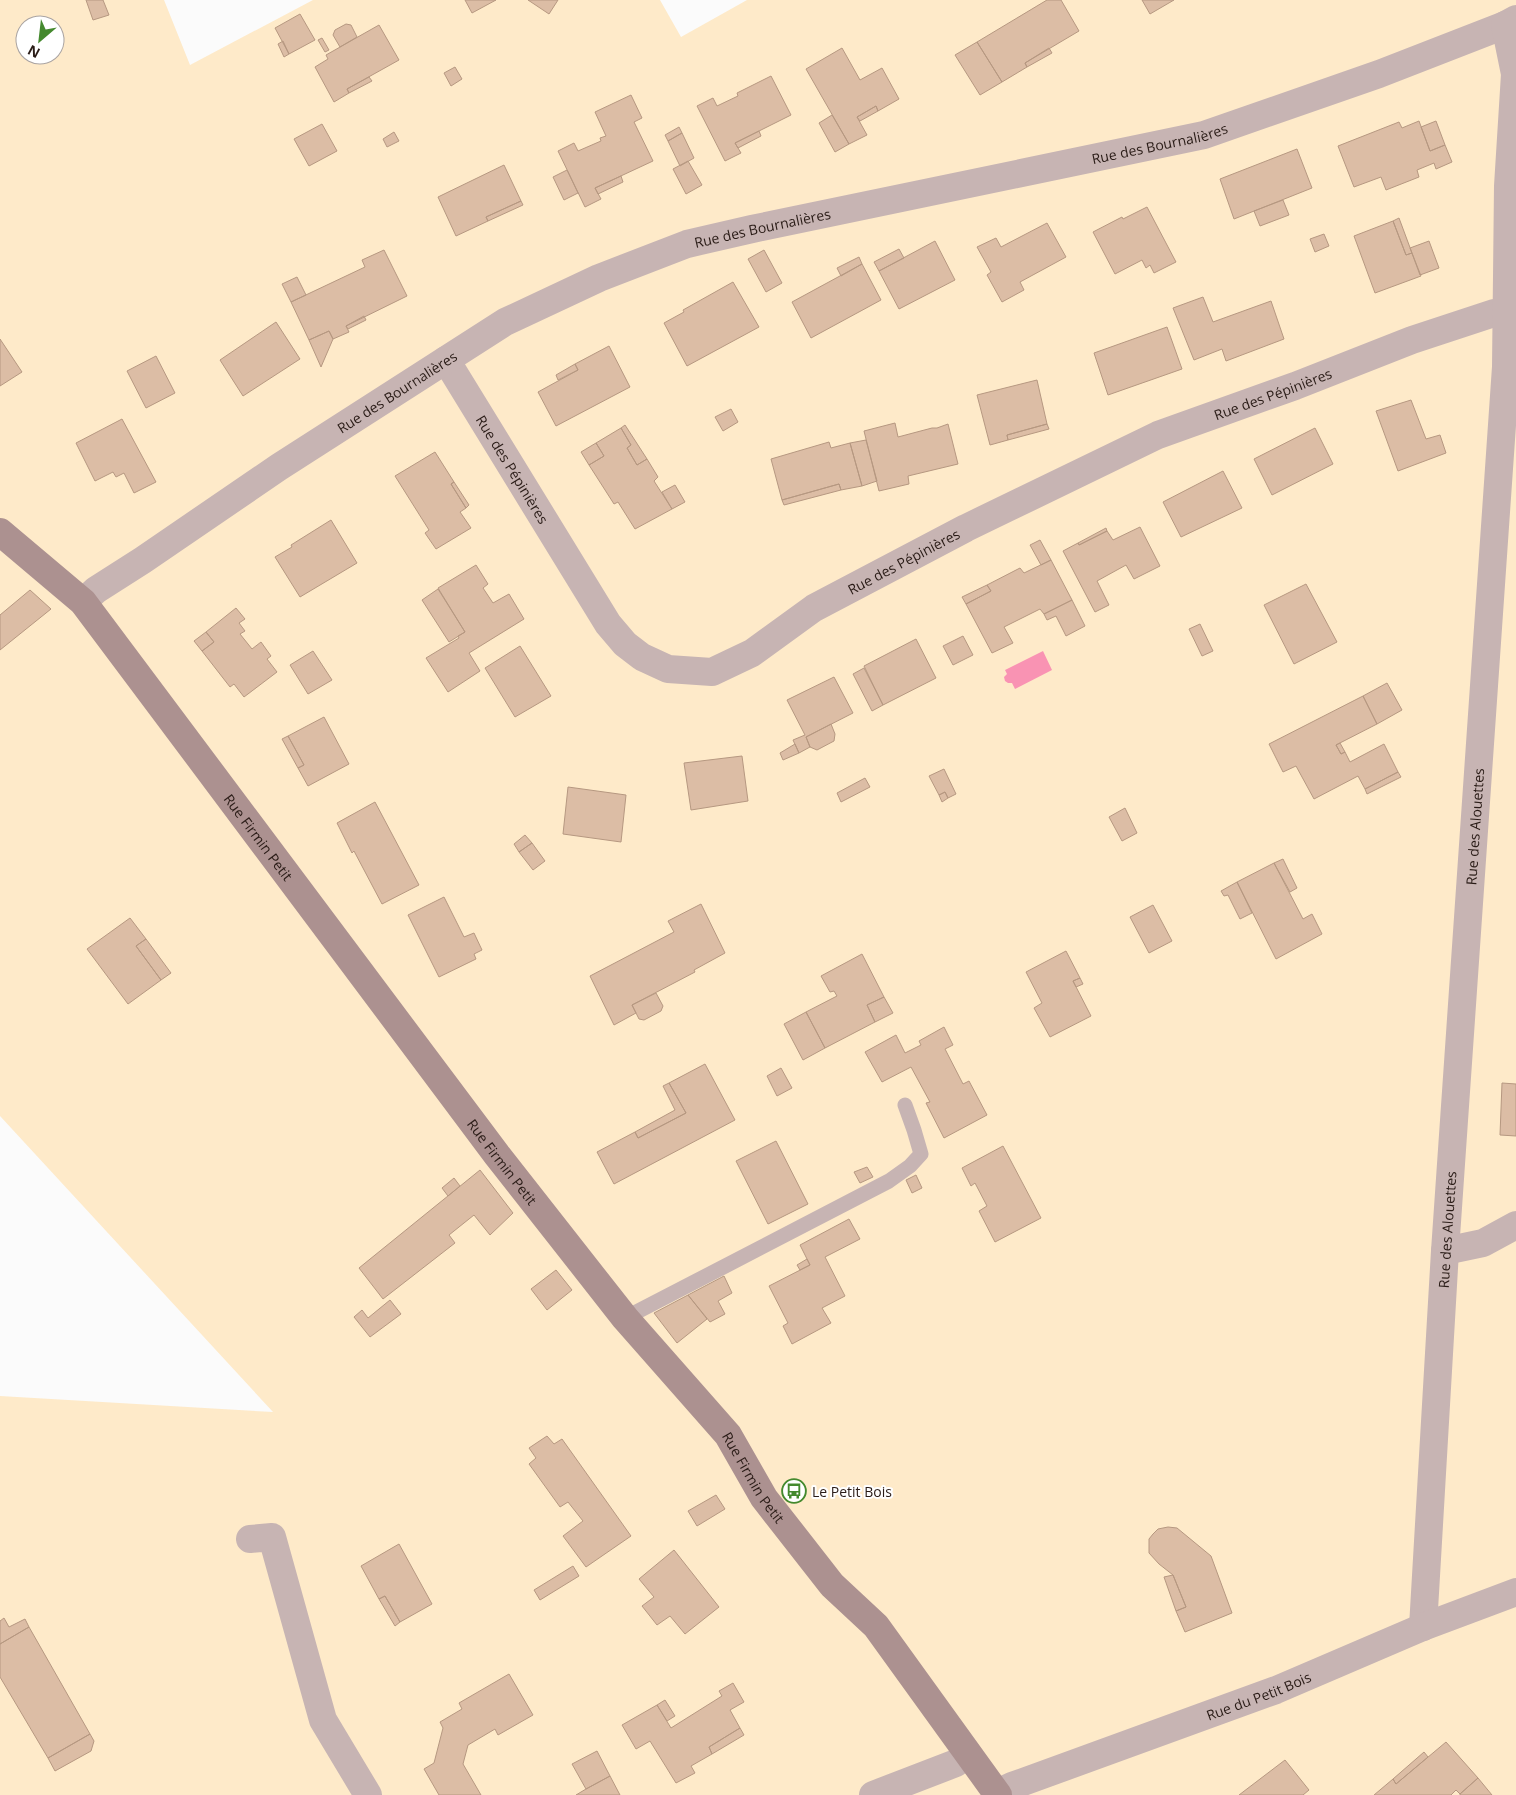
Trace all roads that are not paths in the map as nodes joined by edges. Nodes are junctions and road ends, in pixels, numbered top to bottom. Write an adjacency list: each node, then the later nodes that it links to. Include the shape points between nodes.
1 (1511, 22): 2 (street, Rue des Alouettes, via 1515,74 1508,186); 3 (street, Rue des Bournalières, via 1379,74 1204,135 688,244 599,278 505,322)
2 (1506, 313): 3 (street, Rue des Pépinières, via 1494,313 1412,340 1295,386 1158,434 966,528 814,608 752,653 712,672 668,669 642,657 625,644 608,624); 8 (street, Rue des Alouettes, via 1506,367)
3 (446, 360): 5 (street, Rue des Bournalières, via 279,466)
4 (0, 532): 5 (street, Rue Firmin Petit)
5 (83, 602): 9 (street, Rue Firmin Petit, via 492,1147)
6 (905, 1105): 9 (lane, via 921,1154 910,1166 889,1181)
7 (1516, 1224): 8 (street, via 1483,1243)
8 (1445, 1251): 12 (street, Rue des Alouettes)
9 (625, 1318): 13 (street, Rue Firmin Petit, via 728,1435 764,1498 832,1585 876,1626)
10 (250, 1539): 15 (street, via 272,1536 323,1720)
11 (1516, 1592): 12 (street, Rue du Petit Bois)
12 (1423, 1626): 14 (street, Rue du Petit Bois, via 1276,1690)
13 (968, 1753): 14 (street, Rue Firmin Petit); 16 (street, via 956,1763)
14 (997, 1794)
15 (368, 1795)
16 (873, 1795)

